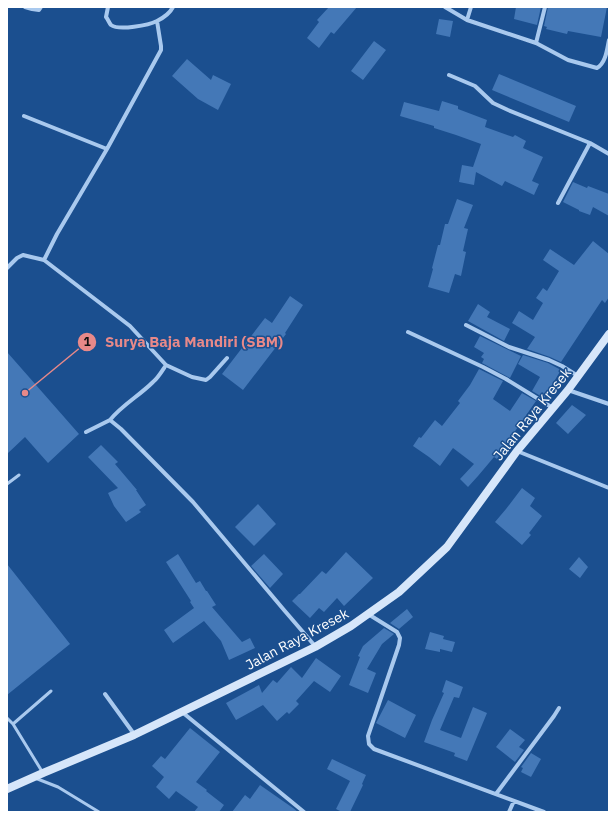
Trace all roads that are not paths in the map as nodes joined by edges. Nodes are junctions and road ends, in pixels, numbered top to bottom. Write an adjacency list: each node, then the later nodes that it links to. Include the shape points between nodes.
1 (25, 7): 2 (street, via 39,10)
2 (41, 7)
3 (108, 7): 9 (street, via 106,17 112,25 137,26)
4 (174, 7): 9 (street)
5 (445, 7): 8 (street)
6 (471, 7): 8 (street)
7 (545, 7): 11 (street)
8 (466, 20): 11 (street)
9 (157, 21): 15 (street, via 161,50)
10 (609, 40): 11 (street, via 603,62 597,68 568,60)
11 (536, 43)
12 (449, 75): 14 (street, via 475,86 493,103)
13 (24, 116): 15 (street)
14 (590, 143): 16 (street); 17 (street)
15 (107, 149): 18 (street)
16 (609, 154)
17 (558, 203)
18 (44, 260): 19 (street, via 23,255); 24 (street, via 130,326)
19 (7, 268)
20 (466, 325): 25 (street, via 509,347 549,360)
21 (408, 332): 28 (street, via 506,379)
22 (609, 334): 25 (main road, Jalan Raya Kresek)
23 (227, 358): 24 (street, via 206,380 192,378)
24 (166, 365): 29 (street, via 154,382)
25 (578, 376): 26 (main road, Jalan Raya Kresek)
26 (568, 390): 27 (street); 28 (main road, Jalan Raya Kresek)
27 (609, 404)
28 (553, 408): 31 (main road, Jalan Raya Kresek)
29 (110, 420): 30 (street); 36 (street, via 193,502)
30 (86, 432)
31 (517, 451): 34 (street); 35 (main road, Jalan Raya Kresek, via 447,547 399,592)
32 (18, 475): 33 (lane)
33 (7, 484)
34 (609, 488)
35 (368, 614): 36 (main road, Jalan Raya Kresek); 47 (street, via 397,632 400,638 368,736 369,744 374,749)
36 (316, 647): 40 (main road, Jalan Raya Kresek)
37 (51, 691): 42 (lane)
38 (105, 694): 43 (street)
39 (560, 708): 47 (street)
40 (182, 712): 43 (main road, Jalan Raya Kresek); 50 (street)
41 (7, 718): 42 (lane)
42 (13, 724): 44 (lane)
43 (134, 735): 44 (main road, Jalan Raya Kresek)
44 (43, 773): 45 (main road, Jalan Raya Kresek)
45 (34, 777): 46 (main road, Jalan Raya Kresek); 49 (lane, via 58,787)
46 (7, 789)
47 (496, 794): 48 (street)
48 (514, 801): 51 (street); 52 (street)
49 (99, 812)
50 (304, 812)
51 (509, 812)
52 (544, 812)

